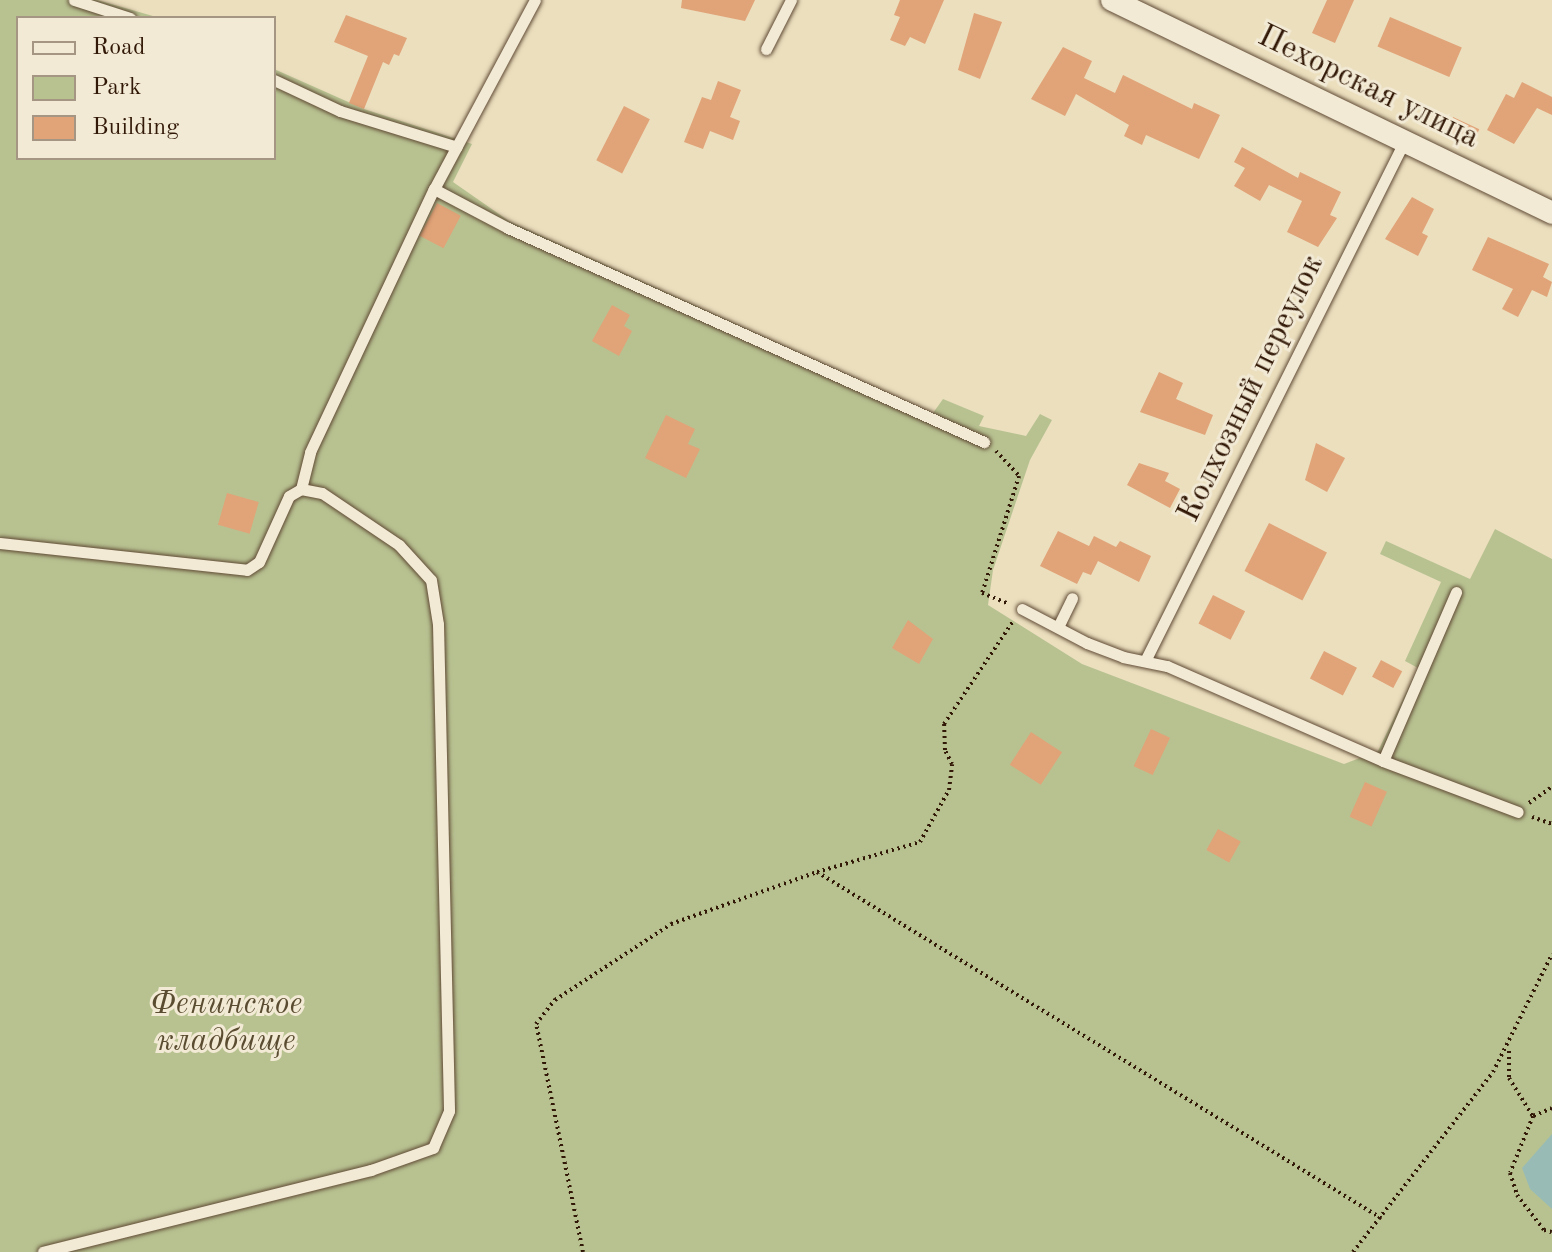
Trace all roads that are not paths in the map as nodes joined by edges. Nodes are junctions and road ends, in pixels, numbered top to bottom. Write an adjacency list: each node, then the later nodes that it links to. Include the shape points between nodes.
1 (74, 0): 5 (lane)
2 (535, 0): 9 (lane)
3 (791, 0): 6 (lane)
4 (1112, 0): 8 (street, Пехорская улица)
5 (124, 16)
6 (766, 49)
7 (276, 81): 9 (lane, via 340,111)
8 (1404, 142): 11 (street, Пехорская улица); 19 (lane, Колхозный переулок)
9 (457, 147): 10 (lane)
10 (434, 189): 12 (lane, via 508,228); 13 (lane, via 304,464)
11 (1552, 213)
12 (984, 442)
13 (301, 489): 14 (lane, via 289,496 259,562 247,570); 22 (lane, via 322,493 399,545 431,580 438,624 449,1111 433,1148 371,1170)
14 (0, 543)
15 (1456, 592): 20 (lane)
16 (1072, 598): 18 (lane)
17 (1022, 609): 18 (lane)
18 (1058, 627): 19 (lane, via 1123,657)
19 (1146, 659): 20 (lane)
20 (1383, 761): 21 (lane)
21 (1518, 812)
22 (43, 1252)

